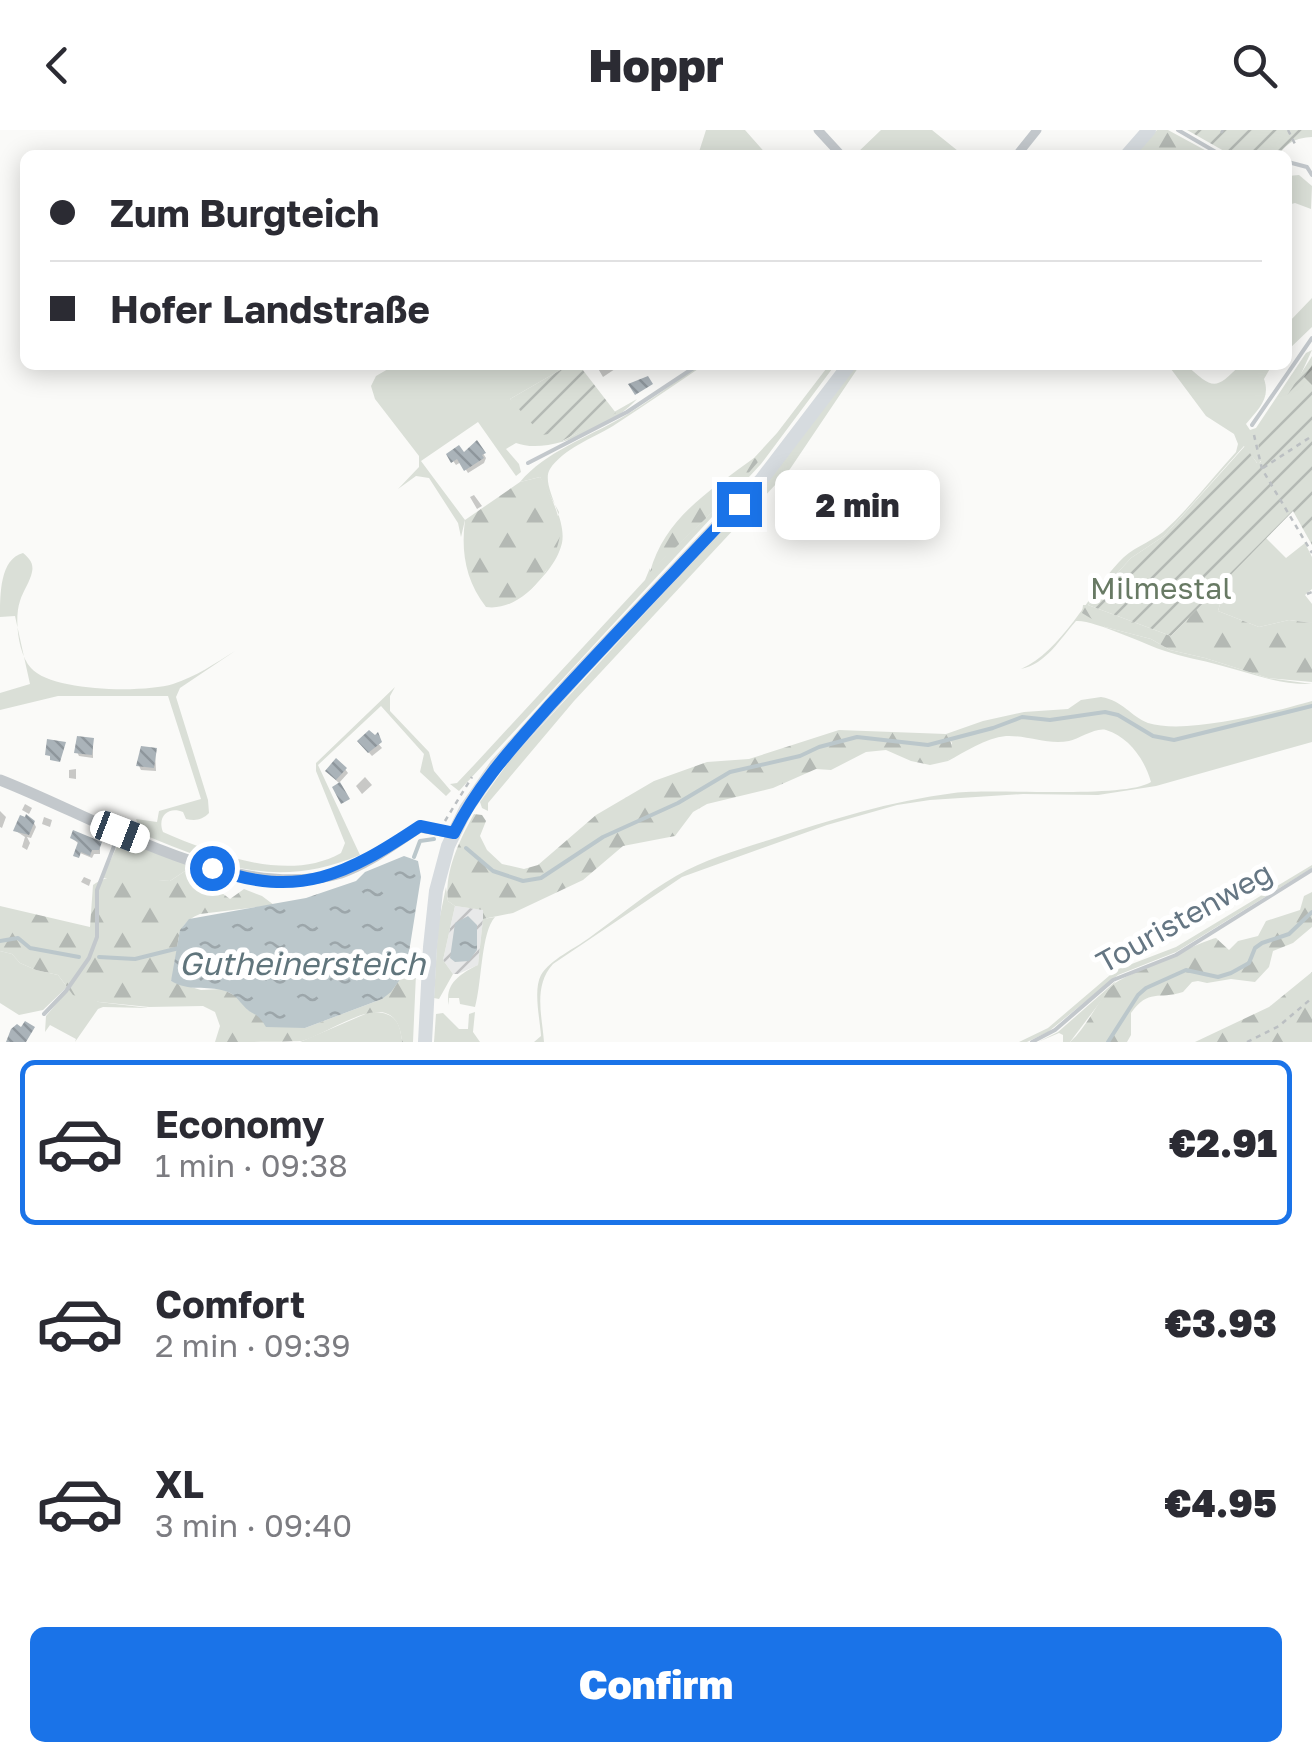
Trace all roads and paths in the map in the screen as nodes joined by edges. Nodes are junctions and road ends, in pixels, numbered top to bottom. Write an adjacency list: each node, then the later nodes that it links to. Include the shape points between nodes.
1 (818, 130): 6 (street)
2 (1149, 130): 7 (main road)
3 (1178, 130): 8 (lane)
4 (1288, 130): 5 (path)
5 (1294, 144)
6 (836, 150)
7 (1131, 150)
8 (1212, 150)
9 (1292, 163): 10 (lane)
10 (1312, 175)
11 (1312, 338): 12 (lane)
12 (1292, 367)
13 (690, 370): 18 (lane)
14 (845, 370): 23 (main road, via 762,479 496,766)
15 (1290, 370): 16 (lane)
16 (1252, 425): 19 (path)
17 (1312, 436): 19 (path)
18 (528, 464)
19 (1262, 469): 20 (path)
20 (1312, 553)
21 (0, 780): 22 (street)
22 (120, 832): 23 (street, via 230,874 268,881 344,872 420,826); 26 (lane, via 97,890 97,938 89,958)
23 (454, 833): 27 (main road, via 434,910)
24 (1312, 870): 28 (lane, Touristenweg, via 1176,955 1113,980)
25 (1312, 998): 29 (path)
26 (44, 1014)
27 (425, 1042)
28 (1032, 1042)
29 (1247, 1042)

